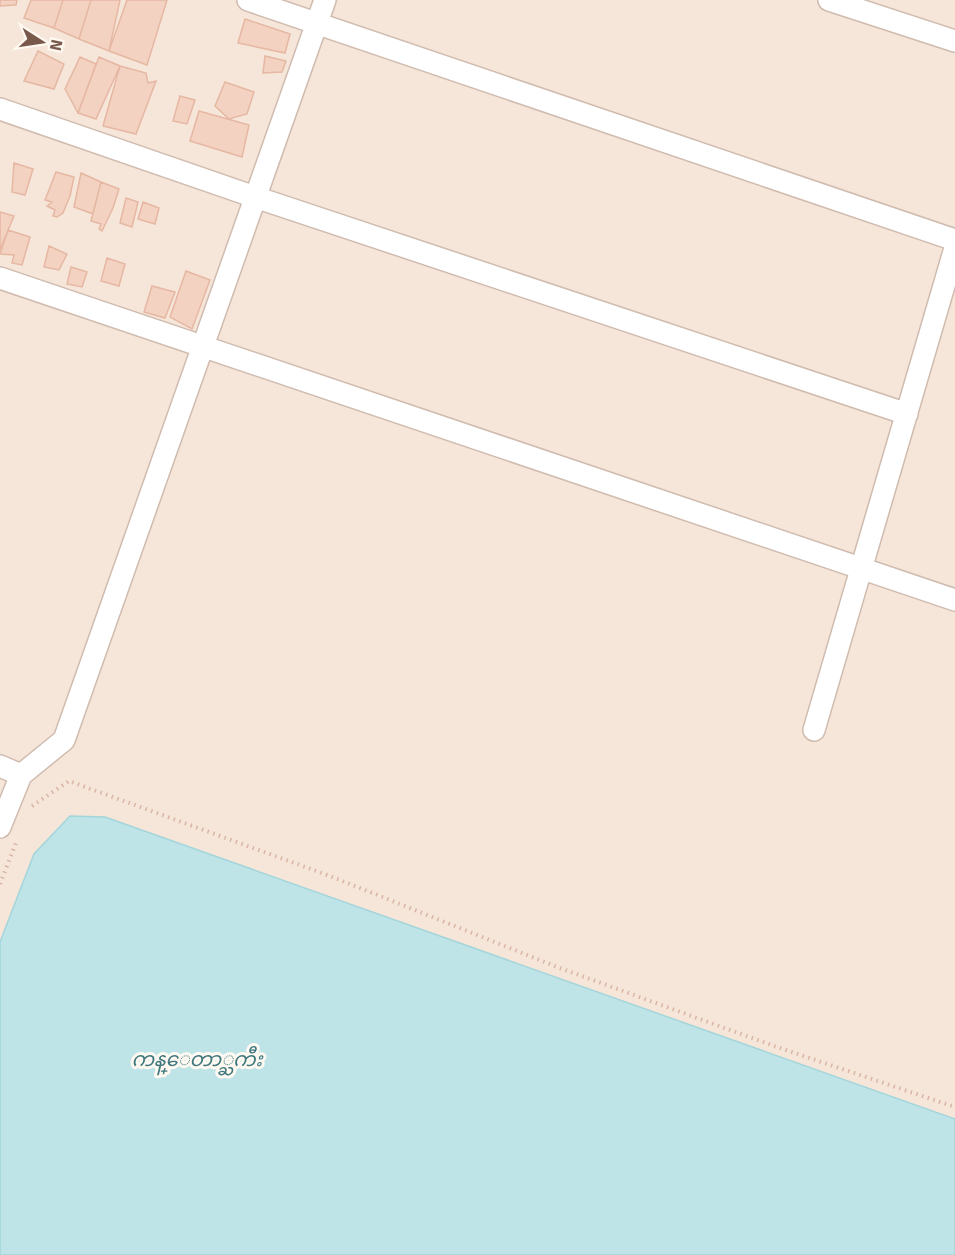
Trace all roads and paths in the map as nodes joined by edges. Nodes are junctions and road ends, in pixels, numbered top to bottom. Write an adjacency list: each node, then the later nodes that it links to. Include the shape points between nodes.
1 (248, 0): 4 (street)
2 (325, 0): 4 (street)
3 (829, 0): 5 (street)
4 (316, 23): 7 (street); 8 (street)
5 (955, 41)
6 (0, 109): 7 (street)
7 (255, 197): 11 (street); 12 (street)
8 (955, 240)
9 (955, 248): 12 (street)
10 (0, 278): 11 (street)
11 (202, 347): 13 (street); 17 (street, via 64,741)
12 (907, 414): 13 (street)
13 (862, 568): 14 (street); 15 (street)
14 (955, 600)
15 (814, 730)
16 (0, 766): 17 (street)
17 (21, 775): 19 (street)
18 (29, 807): 21 (path, via 69,781 330,876 568,971)
19 (10, 828): 20 (path)
20 (0, 884)
21 (955, 1107)

